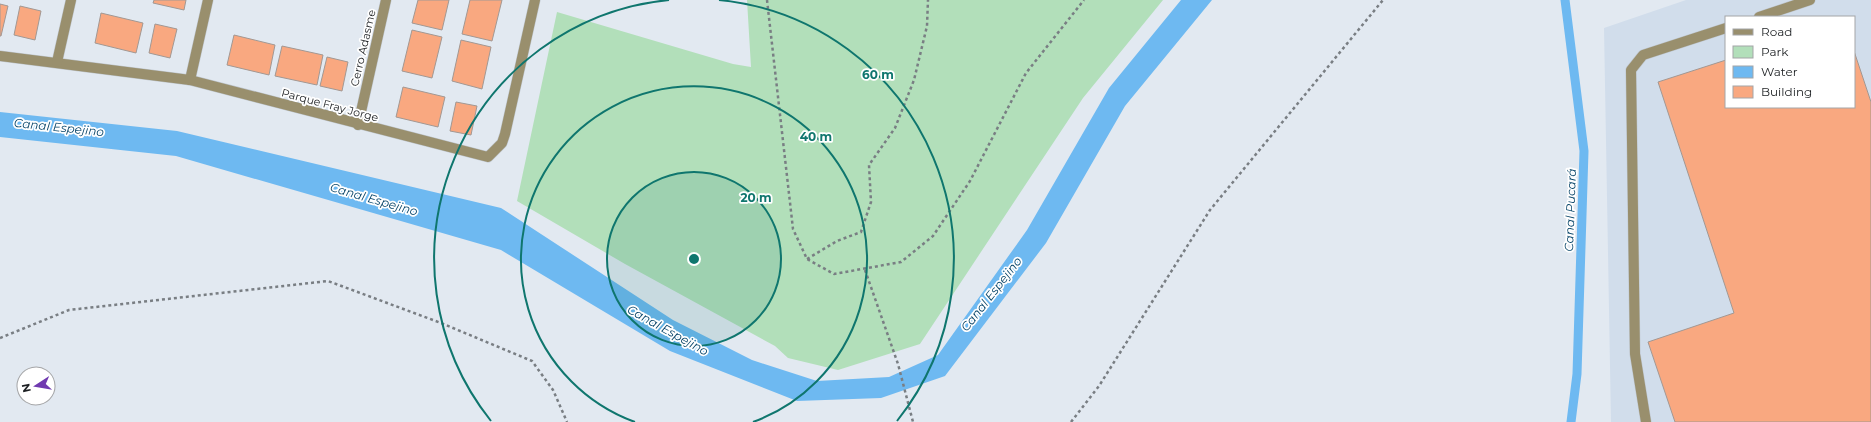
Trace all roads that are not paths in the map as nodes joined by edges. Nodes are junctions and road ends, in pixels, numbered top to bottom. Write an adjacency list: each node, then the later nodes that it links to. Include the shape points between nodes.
1 (71, 0): 9 (street)
2 (208, 0): 10 (street)
3 (386, 0): 11 (street, Cerro Adasme)
4 (535, 0): 11 (street, Parque Fray Jorge, via 505,134 502,143 493,153 488,156)
5 (1810, 0): 6 (street)
6 (1762, 16)
7 (1725, 28): 12 (street, via 1643,55 1631,70 1635,354)
8 (0, 56): 9 (street, Parque Fray Jorge)
9 (56, 62): 10 (street, Parque Fray Jorge)
10 (190, 80): 11 (street, Parque Fray Jorge)
11 (358, 125)
12 (1646, 422)

